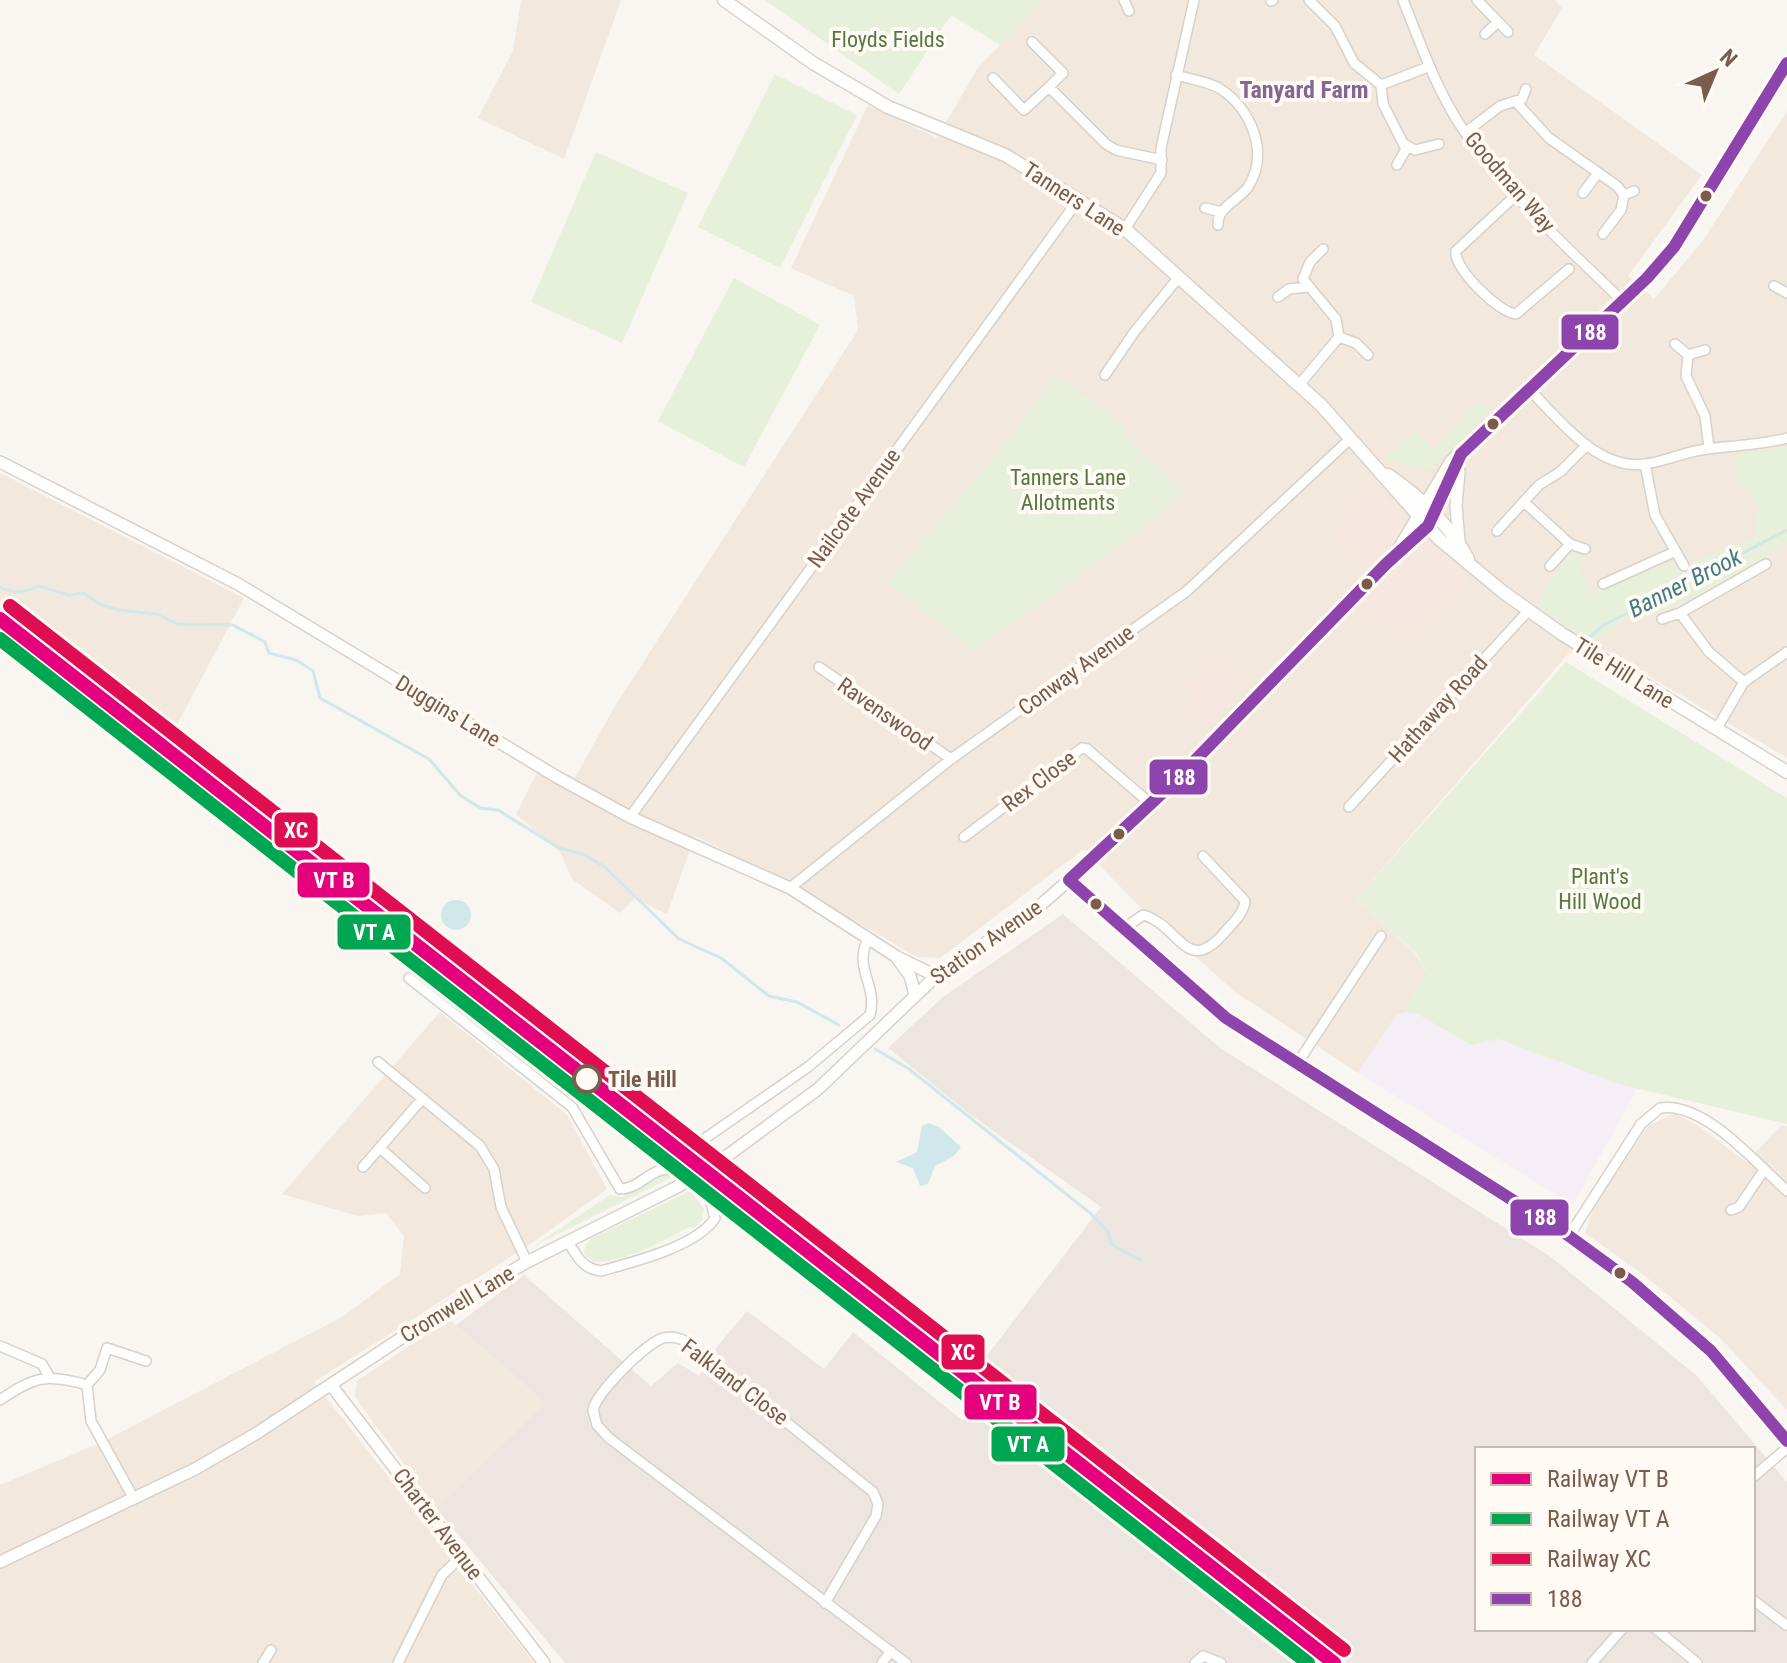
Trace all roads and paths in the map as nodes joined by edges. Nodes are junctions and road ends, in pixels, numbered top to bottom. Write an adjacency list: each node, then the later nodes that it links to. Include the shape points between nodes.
1 (724, 0): 28 (main road, Tanners Lane, via 813,63 888,107 1005,155)
2 (1124, 0): 7 (street)
3 (1194, 0): 14 (street)
4 (1309, 0): 16 (street, via 1335,26 1354,63)
5 (1403, 0): 13 (street, Goodman Way)
6 (1477, 0): 8 (street)
7 (1129, 11)
8 (1498, 22): 9 (street); 10 (street)
9 (1508, 32)
10 (1485, 34)
11 (1032, 42): 17 (street, via 1063,73)
12 (1787, 63): 41 (street, Station Avenue, via 1674,247)
13 (1428, 67): 16 (street); 20 (street, Goodman Way)
14 (1176, 75): 23 (street); 30 (street, via 1219,89 1256,134 1251,181)
15 (993, 78): 17 (street, via 1024,110)
16 (1381, 85): 21 (street, via 1383,104)
17 (1049, 87): 23 (street, via 1106,144)
18 (1526, 89): 19 (street)
19 (1516, 102): 20 (street, via 1500,106); 25 (street, via 1549,138)
20 (1466, 132): 27 (street, Goodman Way)
21 (1404, 144): 22 (street, via 1415,150); 24 (street, via 1405,154)
22 (1439, 144)
23 (1162, 160): 32 (street, via 1157,182)
24 (1397, 165)
25 (1598, 173): 26 (street); 33 (street, via 1629,193)
26 (1583, 193)
27 (1516, 195): 35 (street, via 1480,232 1462,242 1457,265 1501,310 1516,314); 41 (street, Goodman Way)
28 (1079, 199): 32 (main road, Tanners Lane); 85 (street, Nailcote Avenue)
29 (1205, 208): 30 (street)
30 (1222, 212): 31 (street)
31 (1218, 225)
32 (1125, 229): 36 (main road, Tanners Lane)
33 (1603, 234)
34 (1323, 249): 38 (street, via 1305,269)
35 (1569, 269)
36 (1179, 277): 47 (street); 48 (main road, Tanners Lane)
37 (1774, 286): 39 (street)
38 (1307, 287): 40 (street); 42 (street, via 1336,319)
39 (1787, 293)
40 (1278, 297)
41 (1623, 302): 49 (street, Station Avenue)
42 (1339, 337): 45 (street); 48 (street)
43 (1675, 344): 46 (street)
44 (1705, 350): 46 (street)
45 (1368, 355)
46 (1688, 355): 53 (street, via 1686,376 1705,416)
47 (1105, 375)
48 (1299, 385): 50 (main road, Tanners Lane)
49 (1530, 390): 52 (street); 54 (street, Station Avenue)
50 (1351, 438): 57 (main road, Tanners Lane); 81 (street, Conway Avenue, via 1187,591)
51 (1787, 438): 53 (street, via 1751,447)
52 (1587, 445): 56 (street, via 1611,460); 59 (street)
53 (1709, 448): 56 (street)
54 (1461, 454): 58 (street, Station Avenue, via 1441,472); 60 (street, Station Avenue); 64 (street, via 1456,490)
55 (0, 462): 85 (street, Duggins Lane, via 238,584)
56 (1645, 464): 67 (street, via 1655,515)
57 (1376, 467): 58 (main road, Tanners Lane); 61 (main road, Tanners Lane)
58 (1425, 502): 60 (main road, Tile Hill Lane); 61 (street, Station Avenue)
59 (1524, 502): 63 (street); 65 (street)
60 (1435, 514): 62 (street, Station Avenue); 64 (main road, Tile Hill Lane)
61 (1419, 515): 62 (main road, Tile Hill Lane); 69 (street, Station Avenue)
62 (1428, 526): 68 (main road, Tile Hill Lane); 69 (street, Station Avenue)
63 (1497, 531)
64 (1459, 541): 68 (main road, Tile Hill Lane)
65 (1570, 544): 66 (street); 71 (street)
66 (1585, 549)
67 (1674, 552): 72 (street); 73 (street)
68 (1469, 562): 74 (main road, Tile Hill Lane)
69 (1386, 564): 83 (street, Station Avenue)
70 (1766, 564): 75 (street)
71 (1550, 566)
72 (1684, 566)
73 (1603, 584)
74 (1528, 611): 80 (main road, Tile Hill Lane); 84 (street, Hathaway Road)
75 (1680, 613): 76 (street); 79 (street, via 1709,652)
76 (1662, 619)
77 (1787, 652): 79 (street)
78 (819, 667): 81 (street, Ravenswood)
79 (1744, 682): 80 (street)
80 (1716, 730): 82 (main road, Tile Hill Lane)
81 (951, 759): 89 (street, Conway Avenue)
82 (1787, 772)
83 (1151, 804): 86 (street, Rex Close, via 1082,748); 88 (street, Station Avenue)
84 (1349, 807)
85 (630, 817): 89 (street, Duggins Lane)
86 (964, 837)
87 (1203, 856): 90 (street, via 1243,896 1245,905 1214,945 1191,950 1143,915)
88 (1069, 880): 90 (street); 94 (street, Station Avenue, via 1035,910)
89 (790, 888): 92 (street, Duggins Lane)
90 (1123, 929): 99 (street, via 1207,1004)
91 (1381, 936): 99 (street)
92 (868, 938): 93 (street, Duggins Lane); 101 (street, via 861,964 873,995 870,1015 808,1067)
93 (897, 957): 94 (street, Duggins Lane); 96 (street)
94 (936, 976): 96 (street, Station Avenue)
95 (409, 978): 105 (street, via 572,1107 620,1189 658,1170)
96 (915, 994): 97 (street, Station Avenue)
97 (892, 1016): 111 (street, Cromwell Lane, bridge, via 818,1089 747,1143 679,1186)
98 (378, 1062): 100 (street)
99 (1297, 1064): 110 (street)
100 (422, 1099): 102 (street); 112 (street, via 489,1158 501,1207)
101 (694, 1146)
102 (380, 1148): 103 (street); 107 (street)
103 (363, 1167)
104 (1764, 1170): 108 (street); 109 (street, via 1739,1207); 110 (street, via 1704,1118 1688,1109 1660,1108 1641,1124)
105 (679, 1173)
106 (698, 1187): 111 (street, via 710,1199 715,1218 709,1228 663,1251 591,1270)
107 (425, 1188)
108 (1787, 1191)
109 (1731, 1210)
110 (1569, 1236): 119 (street, via 1689,1329)
111 (568, 1241): 112 (street, Cromwell Lane)
112 (527, 1262): 117 (street, Cromwell Lane)
113 (0, 1346): 115 (street, via 42,1364)
114 (146, 1361): 116 (street, via 107,1348 100,1370)
115 (50, 1378): 116 (street); 118 (street, via 31,1379)
116 (87, 1385): 122 (street, via 91,1421)
117 (331, 1385): 122 (street, Cromwell Lane, via 257,1433); 123 (street, Charter Avenue)
118 (0, 1400)
119 (1787, 1441)
120 (1787, 1448): 121 (street)
121 (1755, 1475)
122 (134, 1499): 124 (street, Cromwell Lane)
123 (462, 1556): 133 (street, via 442,1575); 134 (street, Charter Avenue)
124 (0, 1562)
125 (1755, 1602): 127 (street)
126 (825, 1603): 126 (street, Falkland Close, via 597,1425 593,1410 599,1395 655,1342 674,1337 687,1342 873,1492 876,1516); 131 (street, Falkland Close)
127 (1786, 1625)
128 (1620, 1631): 139 (street)
129 (1658, 1631): 140 (street)
130 (271, 1650): 132 (street)
131 (891, 1651): 135 (street); 136 (street, Falkland Close)
132 (263, 1663)
133 (398, 1663)
134 (544, 1663)
135 (882, 1663)
136 (906, 1663)
137 (1195, 1663): 138 (street, via 1203,1656)
138 (1221, 1663)
139 (1592, 1663)
140 (1697, 1663)

